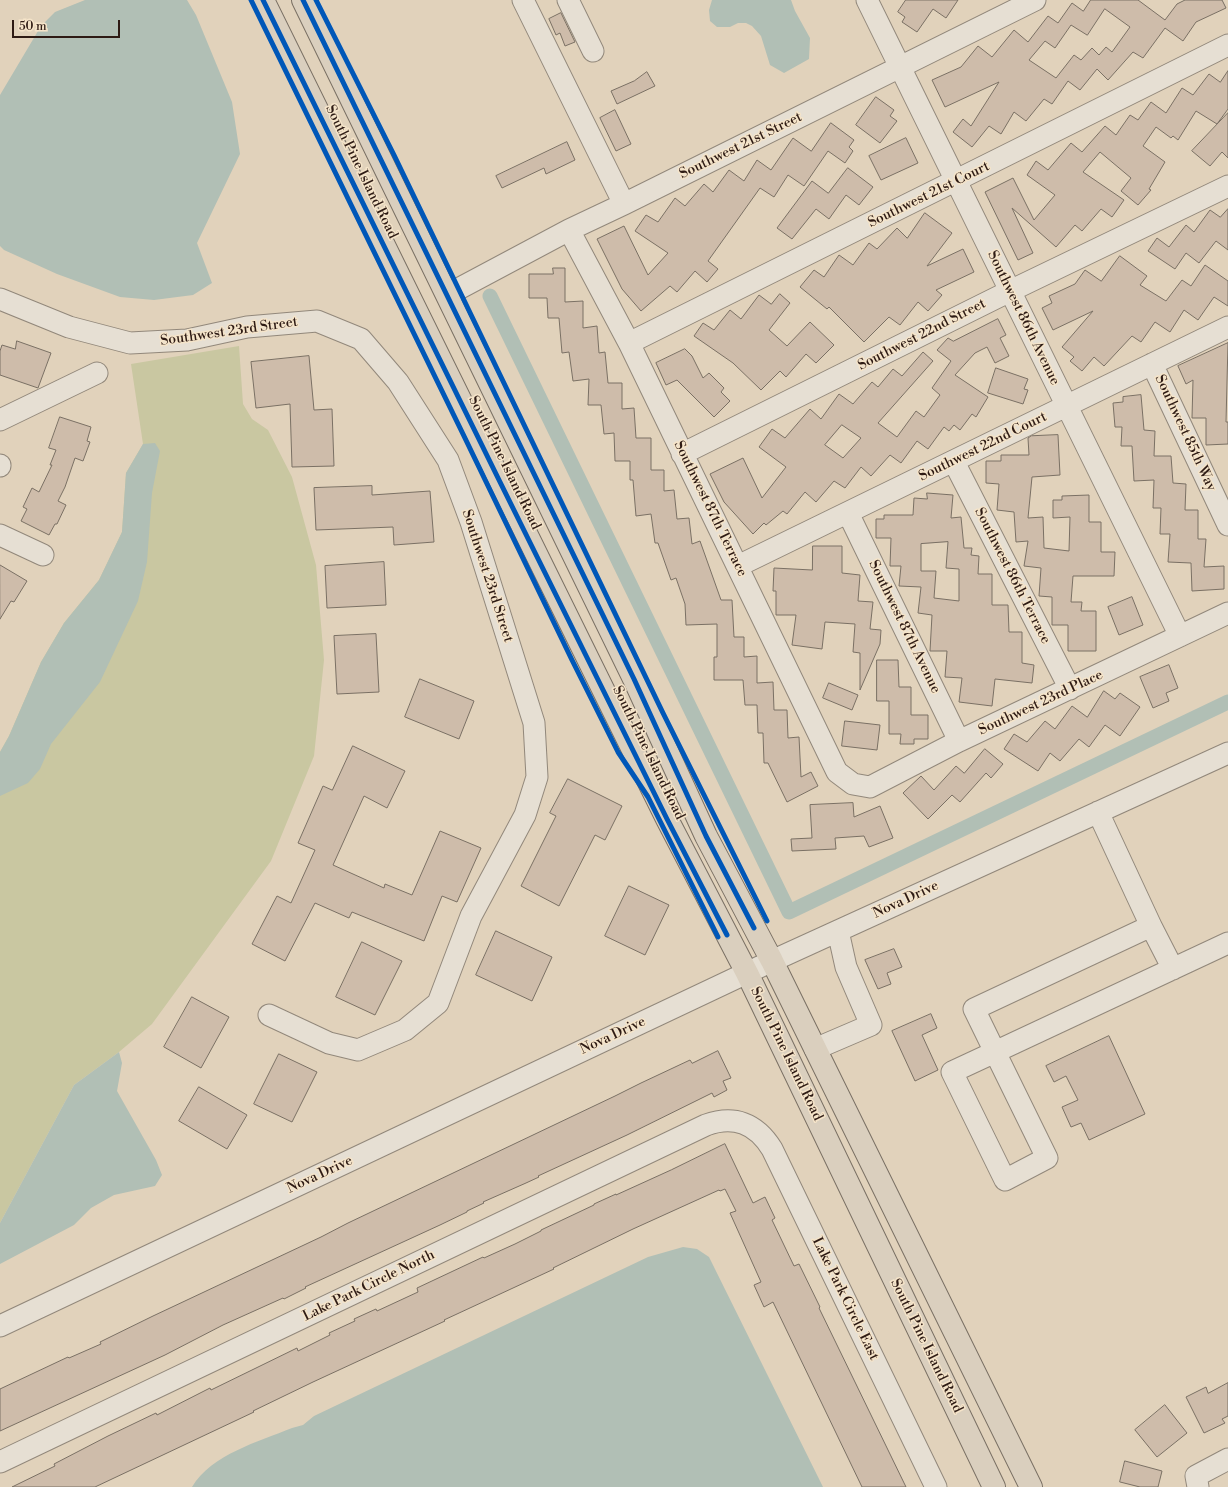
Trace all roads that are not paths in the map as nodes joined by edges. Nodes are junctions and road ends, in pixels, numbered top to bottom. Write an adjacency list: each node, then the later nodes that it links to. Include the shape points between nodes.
1 (263, 0): 42 (main road, South Pine Island Road, via 667,819)
2 (303, 0): 15 (main road, South Pine Island Road)
3 (523, 0): 12 (street)
4 (568, 0): 8 (street)
5 (867, 0): 9 (street, Southwest 86th Avenue)
6 (1036, 0): 9 (street, Southwest 21st Street)
7 (1228, 45): 10 (street, Southwest 21st Court)
8 (593, 52)
9 (900, 67): 10 (street, Southwest 86th Avenue); 12 (street, Southwest 21st Street)
10 (956, 182): 14 (street, Southwest 86th Avenue); 18 (street, Southwest 21st Court)
11 (1228, 186): 14 (street, Southwest 22nd Street)
12 (624, 204): 13 (street, Southwest 21st Street)
13 (569, 230): 15 (street, Southwest 21st Street); 18 (street, Southwest 87th Terrace)
14 (1010, 291): 21 (street, Southwest 86th Avenue); 23 (street, Southwest 22nd Street)
15 (447, 295): 40 (main road, South Pine Island Road, via 630,672 706,836)
16 (0, 299): 43 (street, Southwest 23rd Street, via 69,326 130,343 187,340 247,327 317,321 361,339 398,382 448,460 471,522 534,723 538,777 526,816 471,916 438,1003 405,1030 358,1050 330,1043)
17 (1228, 327): 19 (street, Southwest 22nd Court)
18 (629, 343): 23 (street, Southwest 87th Terrace)
19 (1152, 364): 21 (street, Southwest 22nd Court); 26 (street, Southwest 85th Way)
20 (97, 373): 22 (street)
21 (1066, 405): 24 (street, Southwest 22nd Court); 31 (street, Southwest 86th Avenue)
22 (0, 420)
23 (682, 454): 29 (street, Southwest 87th Terrace)
24 (954, 462): 25 (street, Southwest 22nd Court); 32 (street, Southwest 86th Terrace)
25 (848, 512): 29 (street, Southwest 22nd Court); 33 (street, Southwest 87th Avenue)
26 (1228, 525)
27 (0, 535): 28 (street)
28 (43, 555)
29 (738, 566): 35 (street, Southwest 87th Terrace, via 838,772)
30 (1228, 613): 31 (street, Southwest 23rd Place)
31 (1180, 636): 32 (street, Southwest 23rd Place)
32 (1070, 689): 33 (street, Southwest 23rd Place)
33 (959, 741): 35 (street, Southwest 23rd Place, via 870,787)
34 (1228, 753): 36 (street, Nova Drive)
35 (853, 784)
36 (1098, 812): 37 (street); 38 (street, Nova Drive)
37 (1152, 926): 41 (street); 45 (street, via 974,1009)
38 (838, 931): 40 (street, Nova Drive); 44 (street, via 846,967 871,1025)
39 (1228, 943): 41 (street)
40 (772, 961): 42 (street, Nova Drive); 44 (main road, South Pine Island Road)
41 (1173, 969): 45 (street)
42 (746, 973): 47 (street, Nova Drive); 52 (main road, South Pine Island Road)
43 (269, 1015)
44 (815, 1049): 53 (main road, South Pine Island Road)
45 (994, 1052): 45 (street, via 952,1072 1005,1180 1047,1158)
46 (741, 1122): 49 (street, Lake Park Circle North, via 722,1121 706,1125); 51 (street, Lake Park Circle East, via 761,1133 772,1149)
47 (0, 1326)
48 (1228, 1459): 50 (street)
49 (0, 1462)
50 (1197, 1481)
51 (936, 1487)
52 (994, 1487)
53 (1031, 1487)

